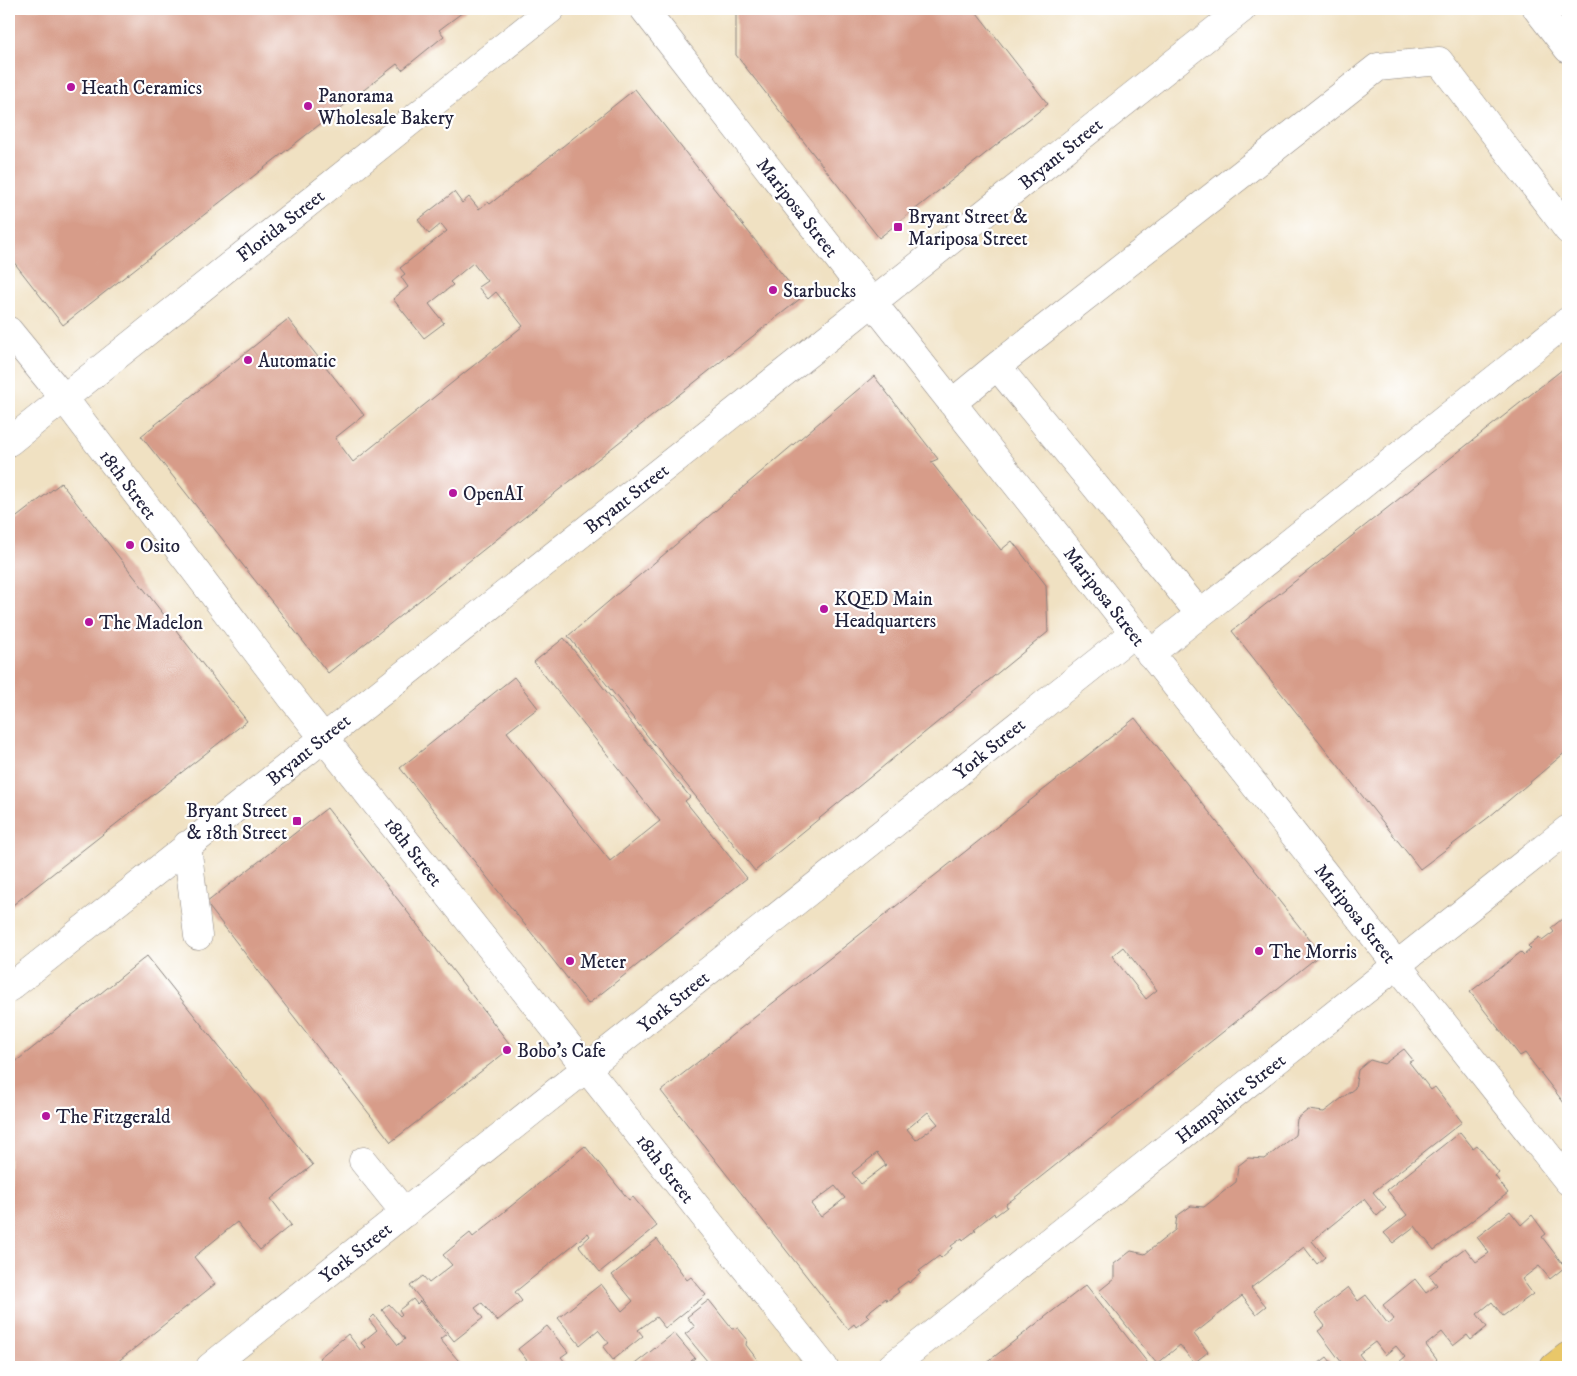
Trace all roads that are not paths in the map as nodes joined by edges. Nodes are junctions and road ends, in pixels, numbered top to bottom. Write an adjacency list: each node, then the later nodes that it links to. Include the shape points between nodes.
1 (551, 9): 11 (street, Florida Street)
2 (644, 9): 7 (street, Mariposa Street)
3 (1242, 9): 7 (street, Bryant Street)
4 (1537, 9): 5 (street)
5 (1568, 49)
6 (1568, 230): 10 (street, via 1439,61 1378,67)
7 (873, 303): 12 (street, Mariposa Street); 16 (street, Bryant Street)
8 (1568, 321): 14 (street, York Street)
9 (9, 331): 11 (street, 18th Street)
10 (997, 366): 12 (street); 14 (street)
11 (62, 397): 13 (street, Florida Street); 16 (street, 18th Street)
12 (952, 403): 15 (street, Mariposa Street)
13 (9, 442)
14 (1200, 614): 15 (street, York Street)
15 (1142, 643): 20 (street, Mariposa Street); 22 (street, York Street)
16 (323, 737): 18 (street, Bryant Street); 22 (street, 18th Street)
17 (1568, 829): 20 (street, Hampshire Street)
18 (187, 845): 19 (street); 21 (street, Bryant Street)
19 (198, 936)
20 (1397, 965): 24 (street, Mariposa Street); 29 (street, Hampshire Street)
21 (9, 988)
22 (587, 1069): 25 (street, York Street); 28 (street, 18th Street)
23 (363, 1161): 25 (street)
24 (1568, 1181)
25 (405, 1214): 27 (street, York Street)
26 (1568, 1356): 30 (main road)
27 (210, 1367)
28 (824, 1367)
29 (891, 1367)
30 (1554, 1367)

